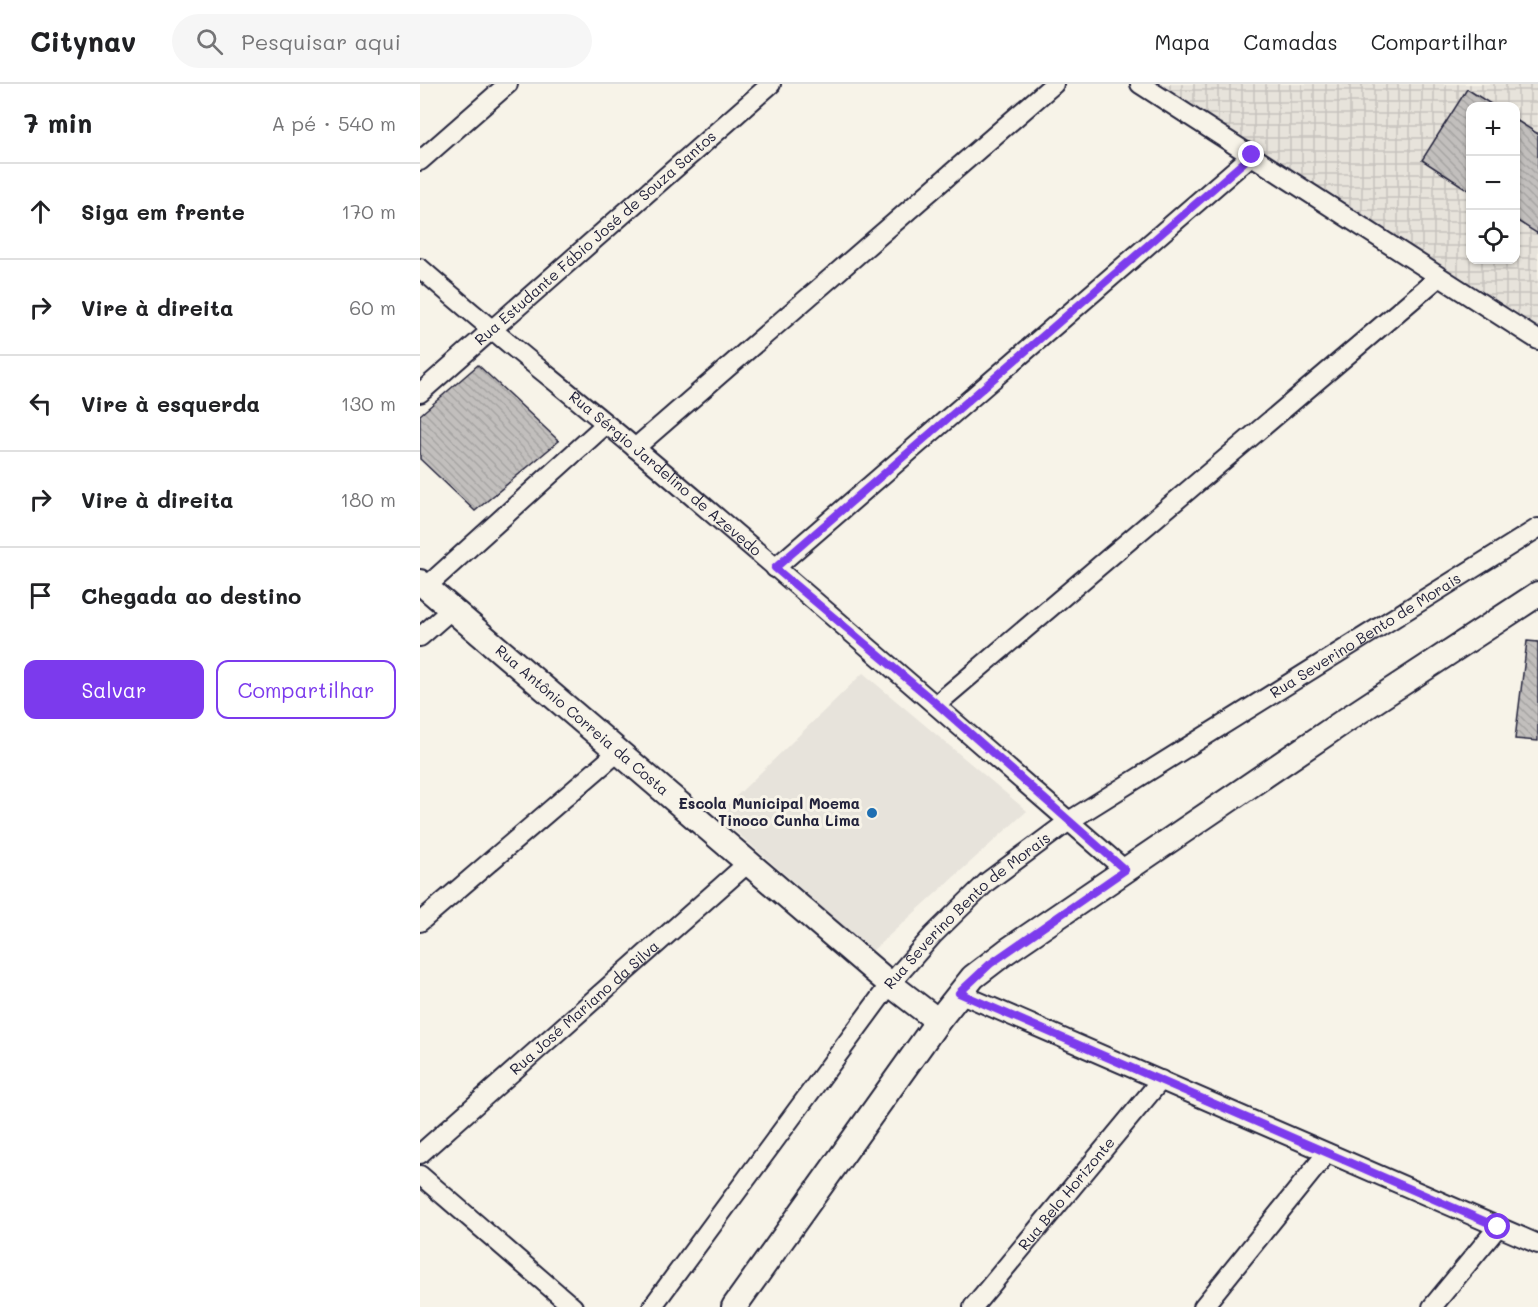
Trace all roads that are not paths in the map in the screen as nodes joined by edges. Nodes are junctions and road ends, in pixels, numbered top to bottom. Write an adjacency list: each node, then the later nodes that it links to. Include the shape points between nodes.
1 (508, 84): 6 (street)
2 (771, 84): 9 (street, Rua Estudante Fábio José de Souza Santos)
3 (1054, 84): 13 (street)
4 (1140, 84): 5 (street)
5 (1252, 155): 8 (street); 15 (street)
6 (420, 161)
7 (420, 268): 9 (street, Rua Sérgio Jardelino de Azevedo)
8 (1439, 277): 10 (street); 20 (street)
9 (490, 331): 11 (street, Rua Estudante Fábio José de Souza Santos); 12 (street, Rua Sérgio Jardelino de Azevedo)
10 (1538, 340)
11 (420, 393)
12 (606, 424): 13 (street, Rua Sérgio Jardelino de Azevedo); 16 (street)
13 (635, 448): 15 (street, Rua Sérgio Jardelino de Azevedo)
14 (1538, 528): 22 (street, Rua Severino Bento de Morais)
15 (775, 568): 20 (street, Rua Sérgio Jardelino de Azevedo)
16 (423, 585): 18 (street, Rua Antônio Correia da Costa)
17 (1538, 594): 24 (street)
18 (452, 609): 19 (street); 21 (street, Rua Antônio Correia da Costa)
19 (420, 637)
20 (937, 704): 22 (street, Rua Sérgio Jardelino de Azevedo)
21 (618, 752): 23 (street, Rua Antônio Correia da Costa); 25 (street)
22 (1069, 821): 24 (street, Rua Sérgio Jardelino de Azevedo); 26 (street, Rua Severino Bento de Morais, via 987,882)
23 (749, 862): 26 (street, Rua Antônio Correia da Costa); 30 (street, Rua José Mariano da Silva)
24 (1125, 870): 27 (street, via 990,964)
25 (420, 922)
26 (890, 984): 28 (street, Rua Antônio Correia da Costa); 36 (street, Rua Severino Bento de Morais)
27 (959, 993): 28 (street); 29 (street)
28 (938, 1021): 37 (street)
29 (1161, 1080): 31 (street); 38 (street, Rua Belo Horizonte)
30 (420, 1154)
31 (1327, 1154): 33 (street); 39 (street)
32 (420, 1175): 35 (street)
33 (1498, 1227): 34 (street); 40 (street)
34 (1538, 1244)
35 (573, 1307)
36 (652, 1307)
37 (734, 1307)
38 (973, 1307)
39 (1203, 1307)
40 (1432, 1307)

